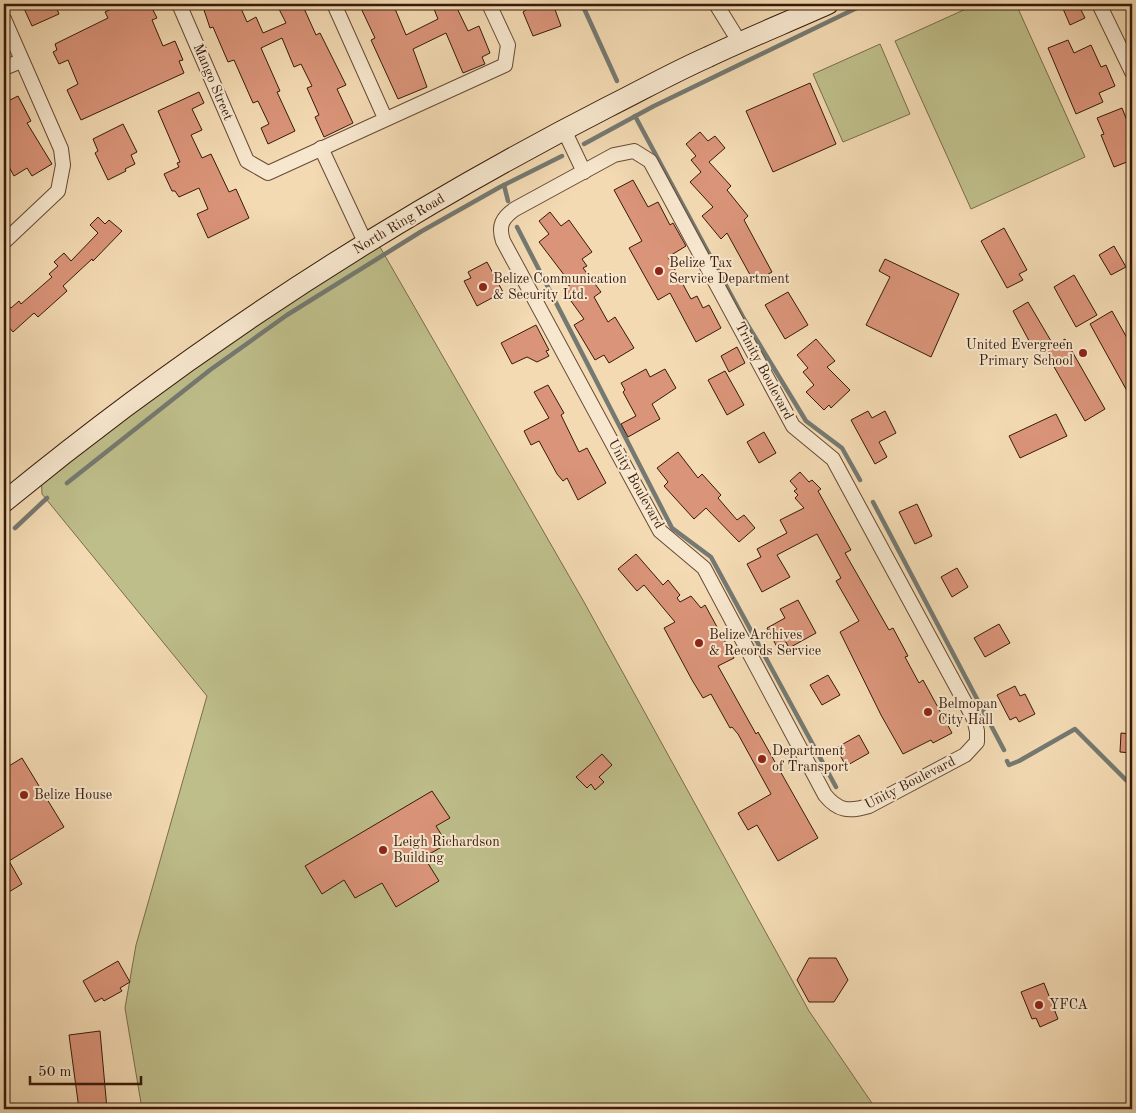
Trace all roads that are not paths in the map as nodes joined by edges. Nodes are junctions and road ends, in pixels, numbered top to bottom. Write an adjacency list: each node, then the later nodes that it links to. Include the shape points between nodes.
1 (179, 4): 14 (street, Mango Street, via 247,161 268,173)
2 (334, 4): 12 (street)
3 (489, 4): 12 (street, via 508,45 505,65)
4 (716, 4): 8 (street)
5 (828, 4): 8 (main road, North Ring Road)
6 (1099, 4): 11 (street)
7 (4, 19): 9 (street)
8 (740, 43): 13 (main road, North Ring Road)
9 (22, 61): 10 (street); 16 (street, via 61,149 63,165 58,190)
10 (4, 68)
11 (1132, 72)
12 (385, 118): 14 (street)
13 (564, 130): 15 (street); 17 (main road, North Ring Road)
14 (321, 148): 17 (street)
15 (584, 172): 19 (street, Trinity Boulevard, via 624,152 634,151 650,161 793,426 833,459 856,499 974,719); 19 (street, Unity Boulevard, via 506,214 501,222 503,241 660,531 704,568 825,795 843,810 869,806 965,755)
16 (4, 242)
17 (366, 244): 18 (main road, North Ring Road, via 273,301 193,356)
18 (4, 502)
19 (977, 742)

